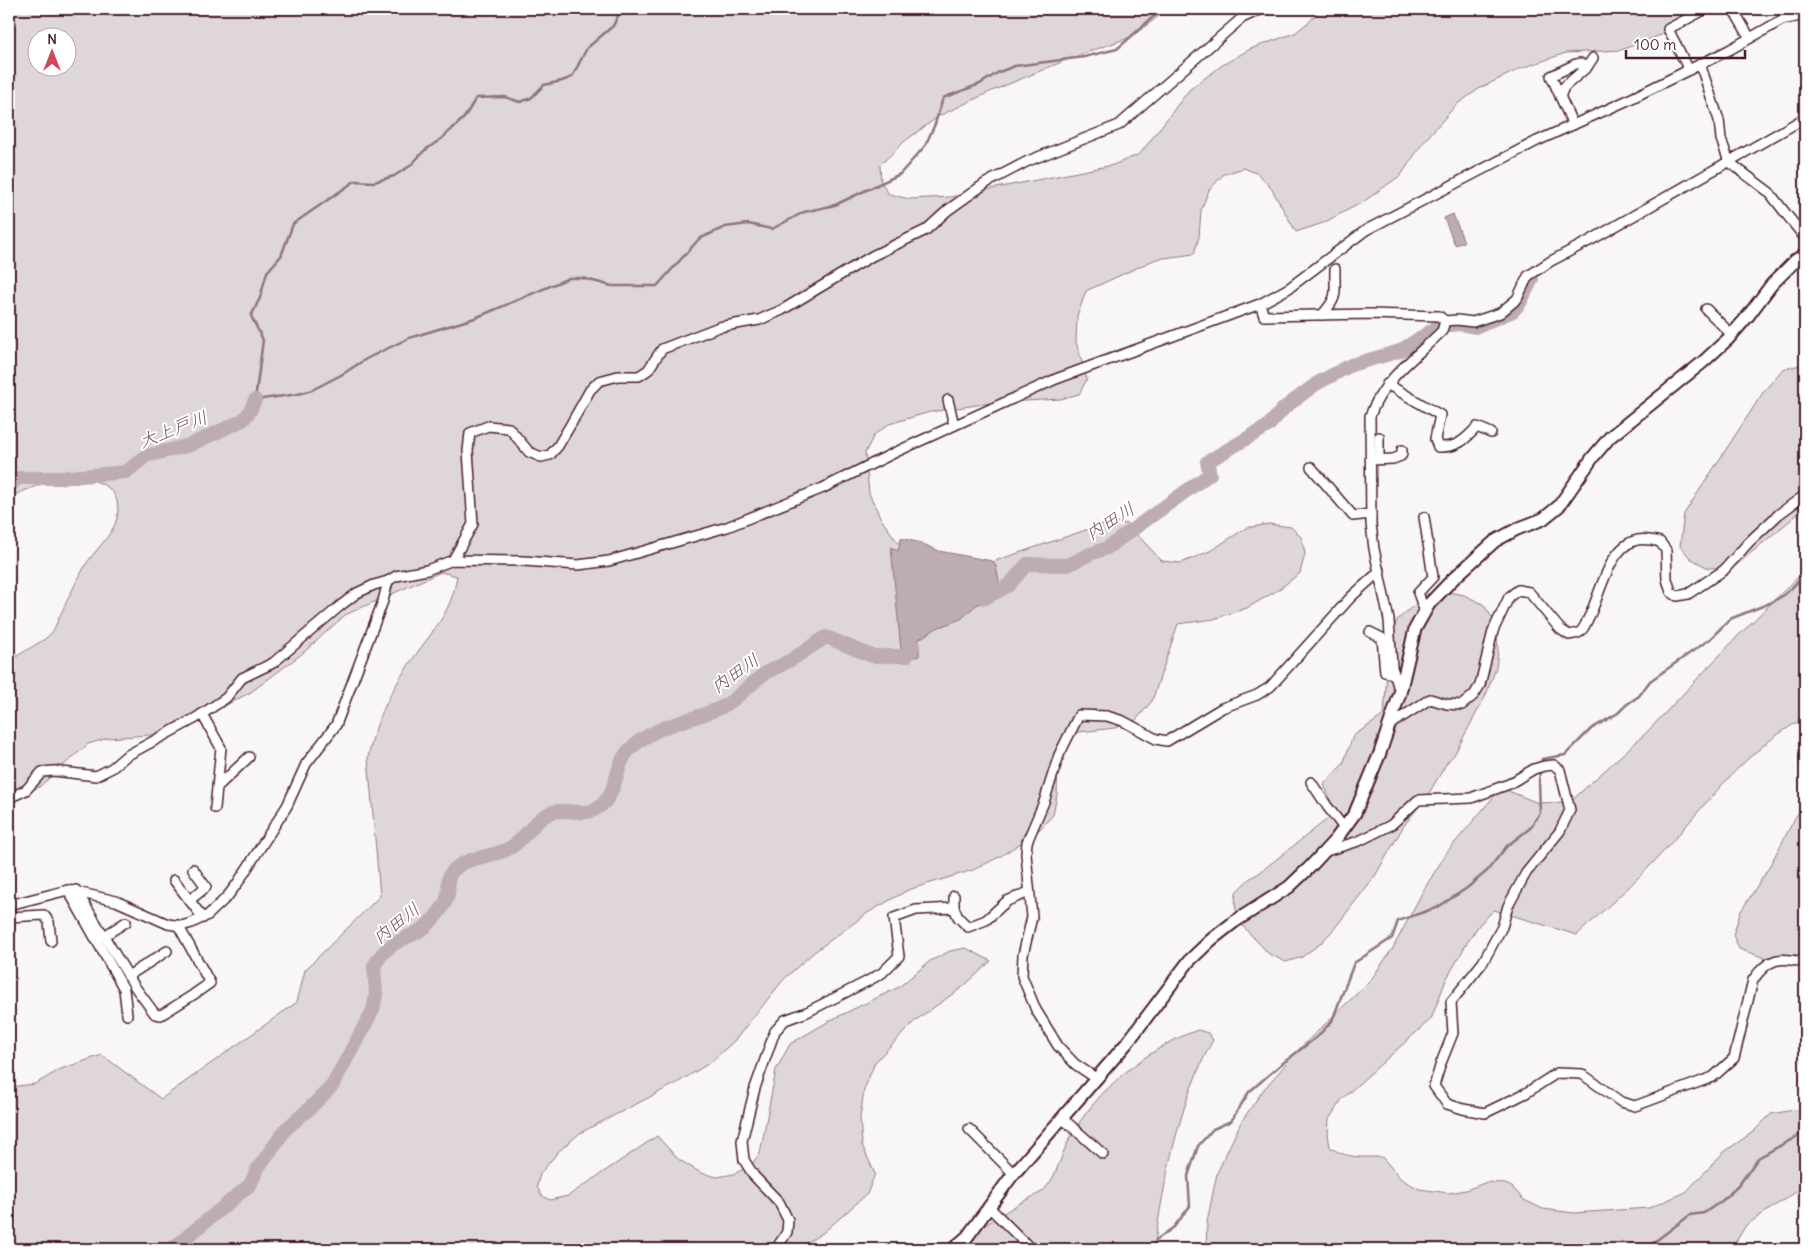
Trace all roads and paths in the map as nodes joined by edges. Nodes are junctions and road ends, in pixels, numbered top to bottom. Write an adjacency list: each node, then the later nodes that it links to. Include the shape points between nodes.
1 (1262, 9): 33 (street, via 1242,18 1119,125 1028,161 986,183 926,230 872,256 782,310 759,320 720,327 662,349 648,370 639,376 618,376 598,381 550,455 540,457 529,452 509,428 488,426 470,433 468,452 473,524)
2 (1706, 9): 9 (street, via 1668,29)
3 (1734, 9): 5 (street)
4 (1805, 15): 5 (street, via 1782,20)
5 (1750, 38): 7 (street)
6 (1593, 58): 8 (street)
7 (1700, 64): 9 (street); 13 (street)
8 (1587, 67): 10 (street, via 1564,87); 10 (street, via 1580,63 1551,76)
9 (1689, 70): 12 (street)
10 (1560, 97): 12 (street)
11 (1805, 118): 13 (street)
12 (1573, 125): 17 (street, via 1366,230 1289,288)
13 (1729, 162): 14 (street, via 1769,192); 20 (street, via 1528,276 1517,299 1500,313 1473,322)
14 (1805, 238)
15 (1805, 254): 21 (street, via 1772,284)
16 (1335, 269): 19 (street, via 1335,297)
17 (1260, 304): 19 (street, via 1264,316); 24 (street, via 1056,379)
18 (1706, 309): 21 (street)
19 (1322, 314): 20 (street, via 1439,316)
20 (1445, 321): 22 (street, via 1442,331)
21 (1732, 335): 36 (street, via 1610,437 1559,506 1543,519 1495,541 1453,578)
22 (1386, 384): 25 (street, via 1440,415 1438,447 1460,444 1477,427); 28 (street, via 1370,416)
23 (948, 400): 24 (street)
24 (954, 425): 33 (street, via 727,528 659,548 609,561 578,564)
25 (1491, 433)
26 (1379, 437): 28 (street)
27 (1402, 450): 28 (street, via 1398,458)
28 (1375, 460): 31 (street)
29 (1311, 467): 31 (street, via 1354,516)
30 (1805, 495): 41 (street, via 1779,514 1724,570 1688,594 1677,596 1671,592 1666,550 1660,542 1634,540 1623,548 1607,570 1598,600 1579,633 1570,635 1560,628 1529,592 1518,590 1508,596 1474,695 1462,705 1430,699)
31 (1371, 514): 34 (street)
32 (1424, 517): 36 (street, via 1433,577 1418,593)
33 (453, 560): 35 (street)
34 (1380, 571): 38 (street); 52 (street, via 1351,597 1270,687 1222,708 1166,741 1107,716 1079,715 1058,755 1044,802 1027,842)
35 (388, 581): 40 (street, via 357,593 273,663 242,678 226,698); 58 (street, via 336,725 306,764 287,806 237,884)
36 (1425, 612): 39 (street, via 1415,629)
37 (1370, 632): 38 (street, via 1382,638 1385,672)
38 (1394, 674): 39 (street)
39 (1400, 693): 41 (street)
40 (202, 714): 44 (street, via 221,748); 45 (street, via 96,776 42,772 26,790)
41 (1391, 724): 47 (street, via 1362,798)
42 (249, 757): 44 (street)
43 (1311, 782): 47 (street)
44 (217, 787): 46 (street)
45 (9, 798)
46 (216, 808)
47 (1344, 828): 48 (street)
48 (1326, 851): 64 (street, via 1359,841 1391,825 1418,800 1471,798 1509,784 1539,767 1554,766 1560,770 1570,810 1560,831 1526,873 1508,906 1502,928 1482,962 1452,1002 1453,1033 1434,1086 1447,1104 1463,1110 1485,1113 1557,1073 1582,1074 1621,1102 1635,1106 1713,1077 1734,1058 1753,980 1759,971 1768,962 1780,959); 67 (street, via 1289,887 1234,922 1189,961)
49 (193, 869): 54 (street, via 206,887)
50 (174, 880): 54 (street)
51 (72, 890): 55 (street); 60 (street, via 116,901 168,924); 61 (street); 66 (street, via 124,989)
52 (1030, 892): 56 (street, via 1007,901 986,920 968,927); 67 (street, via 1032,917 1023,955 1022,976 1036,1010 1058,1046 1075,1064)
53 (954, 896): 56 (street)
54 (190, 900): 58 (street)
55 (9, 905)
56 (954, 908): 73 (street, via 916,910 894,918 899,956 882,973 838,998 785,1020 775,1031 755,1088 742,1140 744,1160 754,1176 779,1202 788,1220 787,1232)
57 (9, 917): 62 (street, via 44,914 49,922)
58 (203, 918): 60 (street, via 192,924)
59 (126, 922): 61 (street)
60 (178, 925): 65 (street, via 210,983 161,1015 154,1014)
61 (104, 936): 65 (street)
62 (51, 941)
63 (168, 951): 65 (street)
64 (1805, 963)
65 (128, 976)
66 (127, 1015)
67 (1098, 1079): 68 (street)
68 (1062, 1118): 70 (street); 71 (street)
69 (969, 1129): 71 (street)
70 (1103, 1154)
71 (1014, 1174): 72 (street)
72 (990, 1208): 74 (street); 75 (street)
73 (776, 1249)
74 (953, 1249)
75 (1031, 1249)

